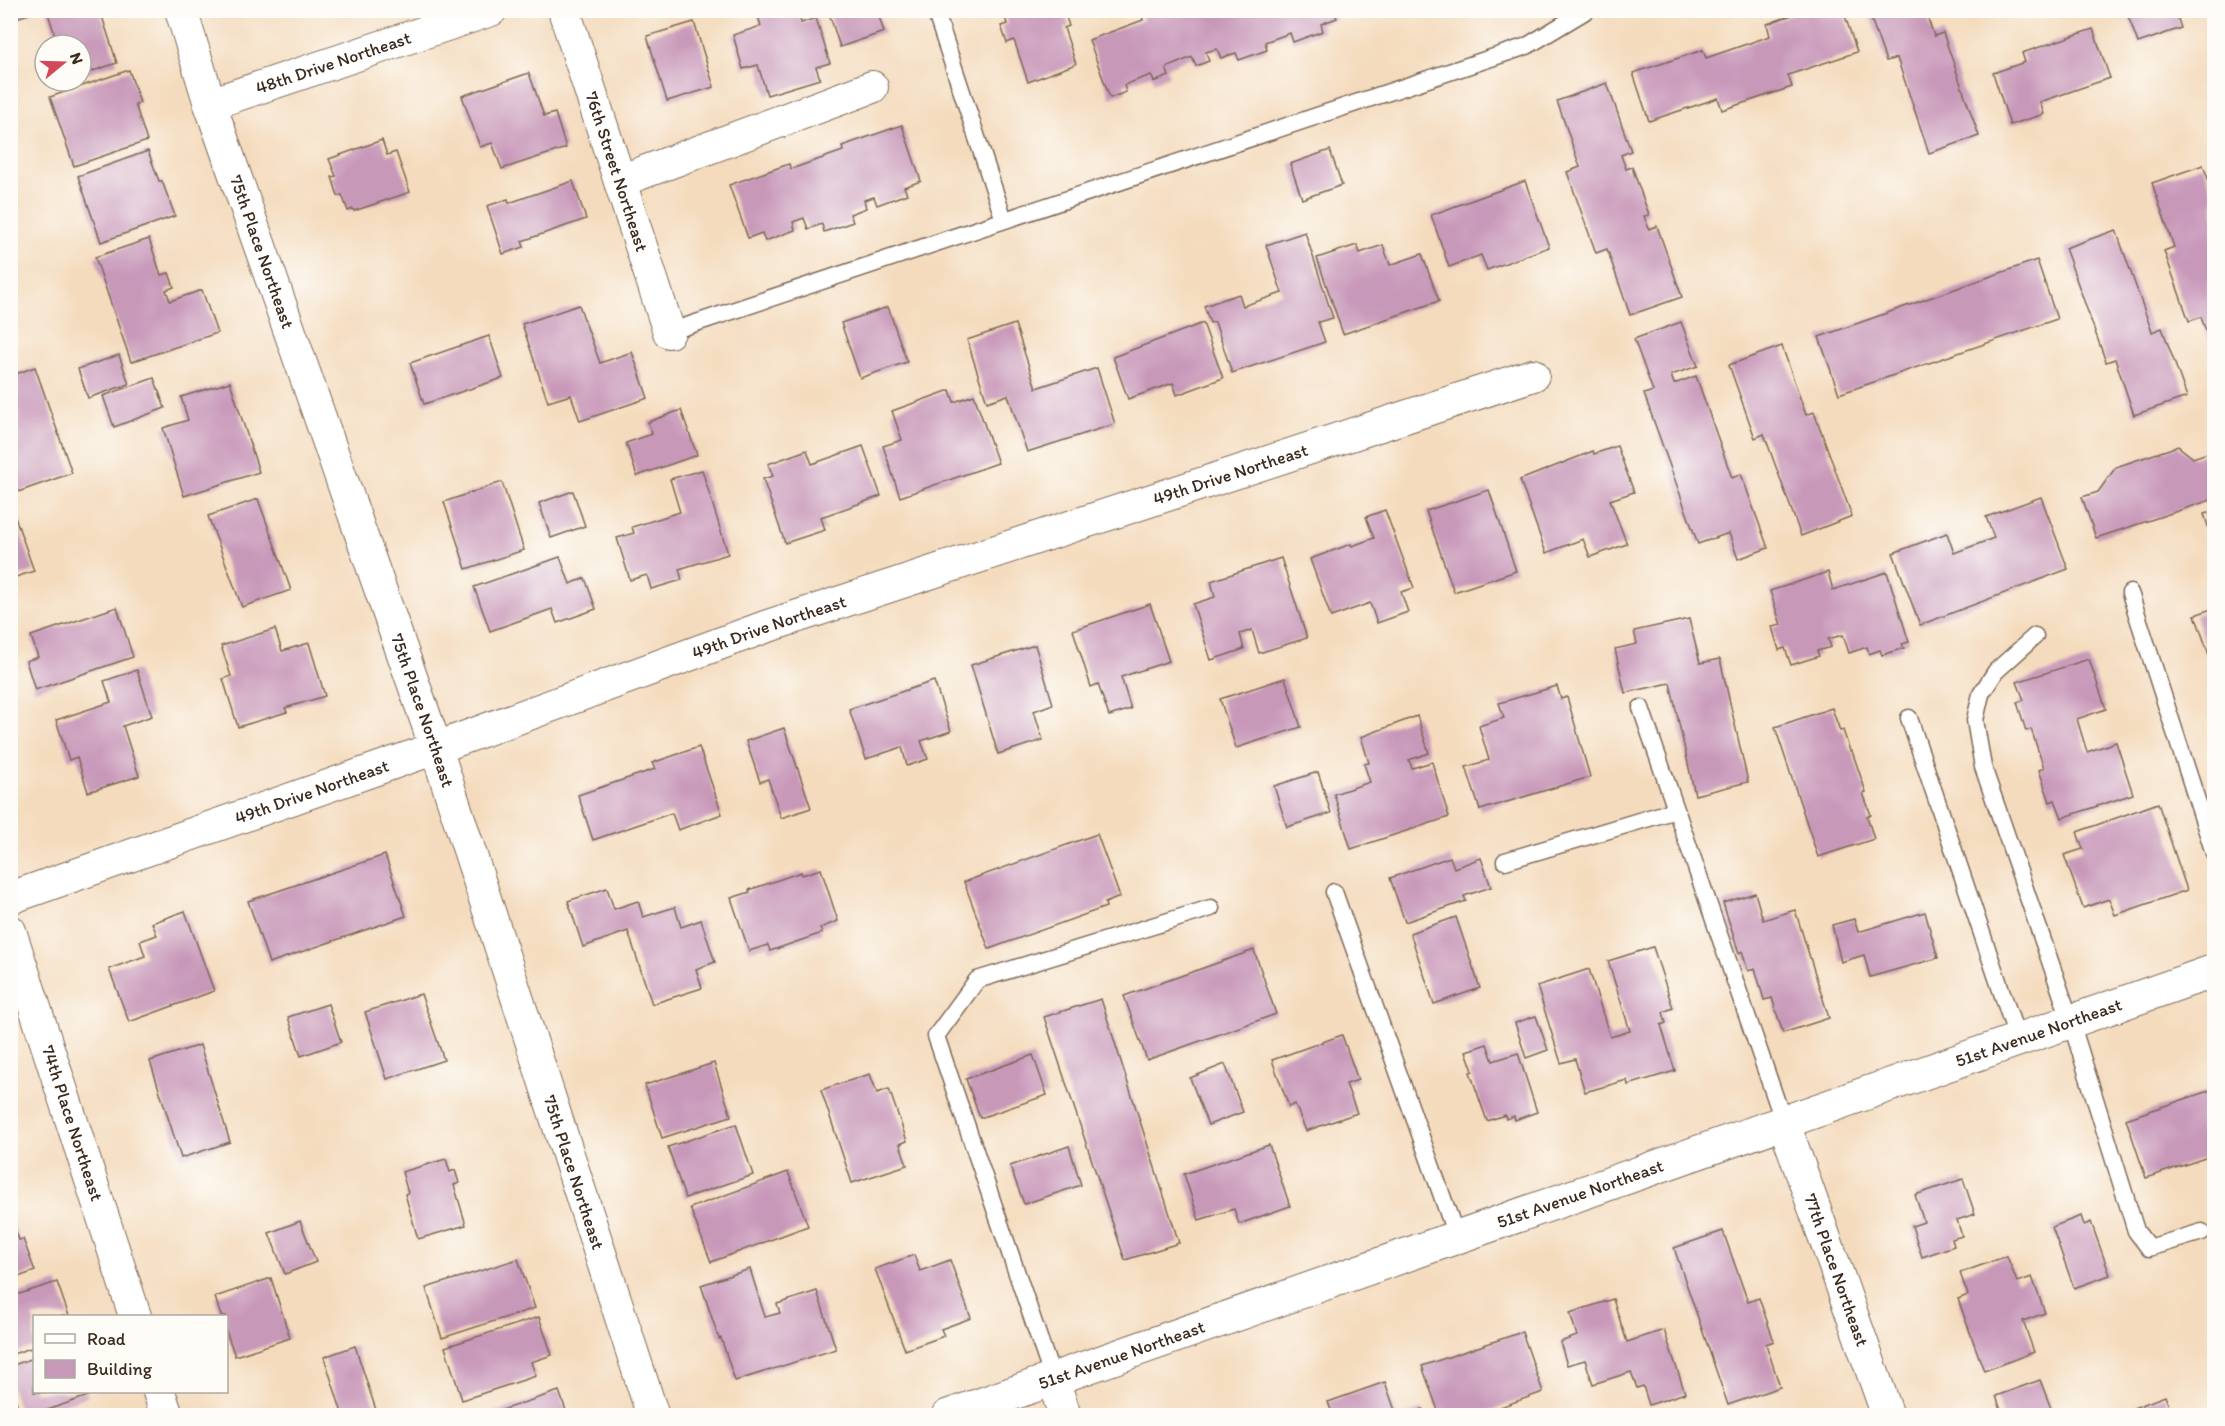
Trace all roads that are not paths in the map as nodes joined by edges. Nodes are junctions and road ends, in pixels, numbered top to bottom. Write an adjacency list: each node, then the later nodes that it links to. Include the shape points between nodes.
1 (181, 10): 7 (street, 75th Place Northeast)
2 (491, 10): 7 (street, 48th Drive Northeast)
3 (564, 10): 8 (street, 76th Street Northeast)
4 (935, 10): 9 (lane)
5 (1587, 10): 9 (lane, via 1527,46)
6 (872, 87): 8 (street)
7 (210, 104): 16 (street, 75th Place Northeast)
8 (620, 181): 10 (street, 76th Street Northeast)
9 (1004, 220): 10 (lane)
10 (669, 332)
11 (1533, 375): 16 (street, 49th Drive Northeast, via 765,627)
12 (2130, 593): 18 (lane)
13 (2035, 636): 25 (lane, via 1996,671 1980,694 1975,720 1983,767)
14 (1641, 708): 17 (lane)
15 (1909, 718): 26 (lane)
16 (436, 748): 21 (street, 49th Drive Northeast); 34 (street, 75th Place Northeast)
17 (1676, 810): 19 (lane); 27 (lane)
18 (2214, 853)
19 (1505, 861)
20 (1334, 892): 29 (lane)
21 (10, 898)
22 (1211, 908): 31 (lane, via 977,980 936,1036)
23 (10, 932): 30 (street, 74th Place Northeast)
24 (2214, 971): 25 (street, 51st Avenue Northeast)
25 (2071, 1022): 26 (street, 51st Avenue Northeast); 28 (lane, via 2136,1231 2149,1248)
26 (2018, 1040): 27 (street, 51st Avenue Northeast)
27 (1784, 1123): 29 (street, 51st Avenue Northeast); 37 (street, 77th Place Northeast)
28 (2202, 1232)
29 (1457, 1238): 31 (street, 51st Avenue Northeast)
30 (134, 1315)
31 (1053, 1379): 35 (street, 51st Avenue Northeast); 36 (street)
32 (159, 1393): 33 (street)
33 (167, 1416)
34 (653, 1416)
35 (948, 1416)
36 (1065, 1416)
37 (1888, 1416)

